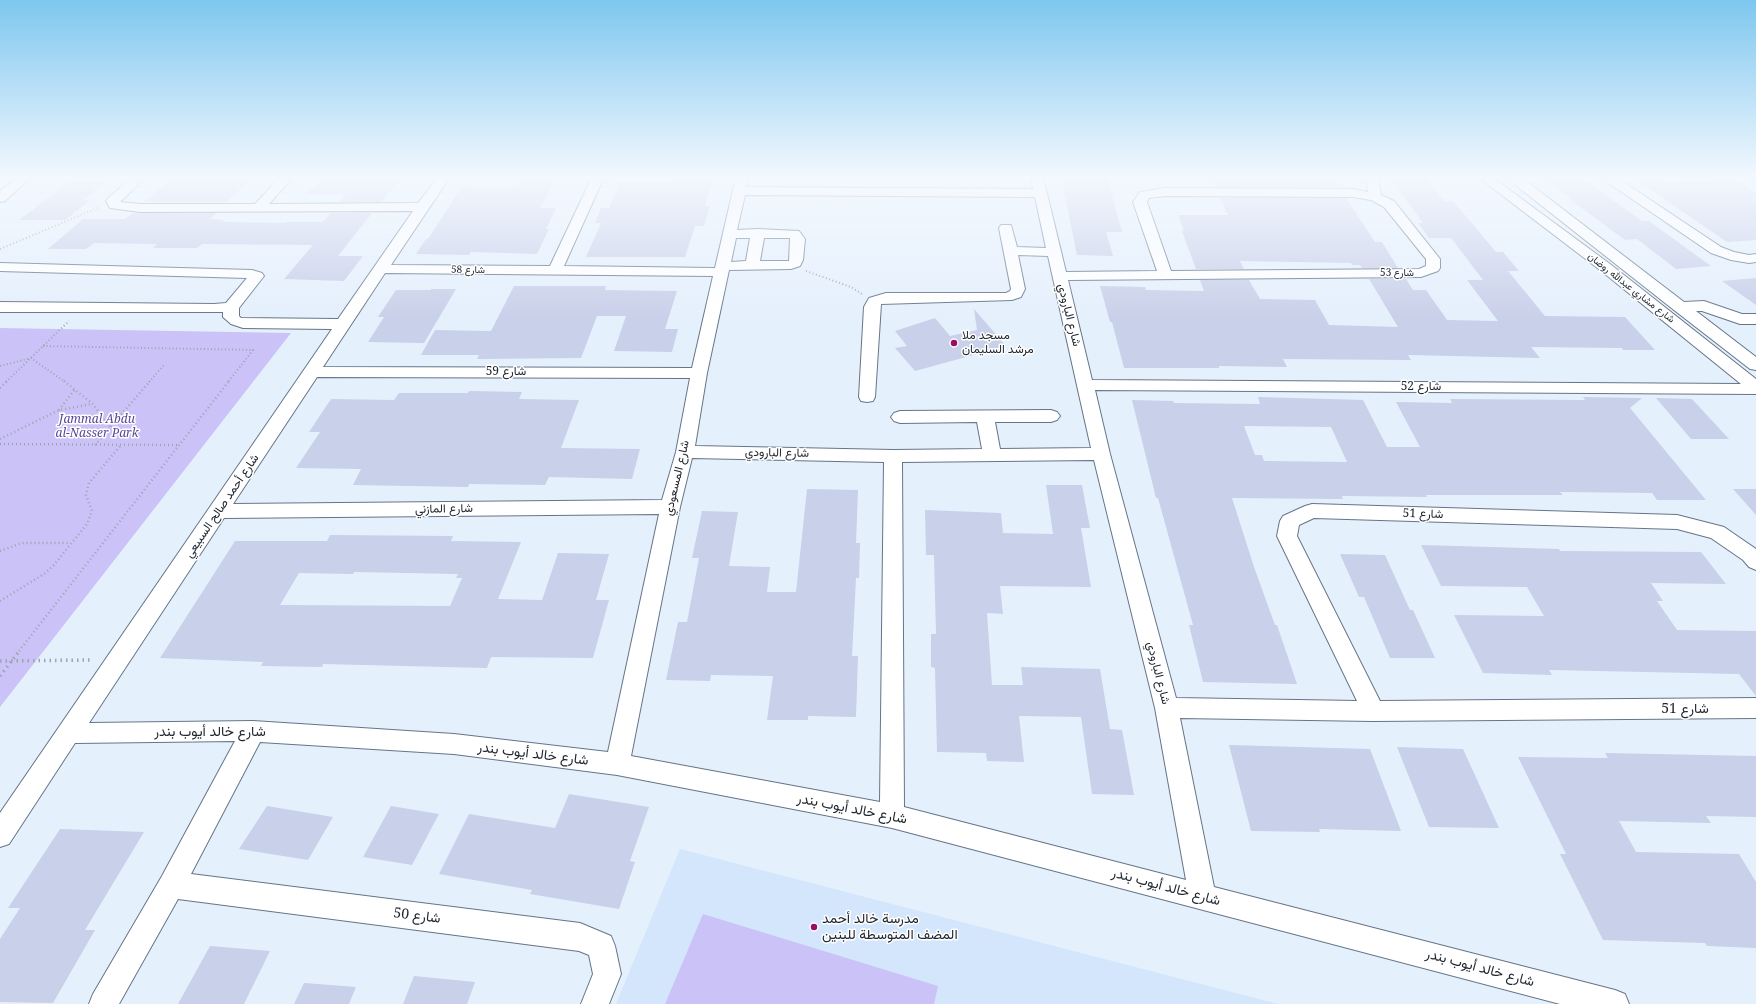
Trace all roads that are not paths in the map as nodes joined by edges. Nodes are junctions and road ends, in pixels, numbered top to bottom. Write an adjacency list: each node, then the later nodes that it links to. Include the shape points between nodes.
1 (411, 224): 21 (street, شارع أحمد صالح السبيعي)
2 (576, 224): 23 (street)
3 (731, 224): 15 (street, شارع المسعودي)
4 (1048, 224): 17 (street, شارع البارودي)
5 (1148, 224): 24 (street, شارع 53)
6 (1404, 224): 24 (street, شارع 53, via 1433,259 1433,268 1421,273)
7 (1547, 224): 12 (street, شارع مشاري عبدالله روضان)
8 (1553, 224): 12 (street)
9 (1570, 224): 11 (street)
10 (1677, 224): 18 (street, via 1716,250 1731,256)
11 (1576, 225): 28 (street, شارع مشاري عبدالله روضان)
12 (1551, 227): 35 (street, شارع مشاري عبدالله روضان)
13 (1006, 228): 16 (street)
14 (758, 233): 15 (street); 19 (street); 19 (street, شارع 58, via 789,233 796,236 796,260 791,265)
15 (729, 234): 22 (street, شارع المسعودي)
16 (1010, 251): 17 (street); 36 (street, via 1018,289 1013,296 886,298 874,301)
17 (1054, 252): 25 (street, شارع البارودي)
18 (1756, 258)
19 (752, 266): 22 (street, شارع 58)
20 (0, 267): 27 (street, via 226,272 257,276)
21 (382, 269): 23 (street, شارع 58); 30 (street, شارع أحمد صالح السبيعي)
22 (721, 269): 23 (street, شارع 58); 33 (street, شارع المسعودي)
23 (555, 270)
24 (1165, 274): 25 (street, شارع 53)
25 (1060, 276): 34 (street, شارع البارودي)
26 (0, 306): 27 (street, via 200,309)
27 (231, 307): 30 (street, via 231,317 244,323)
28 (1679, 307): 29 (street, via 1704,306 1740,319); 31 (street, شارع مشاري عبدالله روضان)
29 (1756, 319)
30 (344, 324): 32 (street, شارع أحمد صالح السبيعي)
31 (1756, 364)
32 (312, 372): 33 (street, شارع 59); 45 (street, شارع أحمد صالح السبيعي)
33 (699, 373): 40 (street, شارع المسعودي)
34 (1086, 385): 35 (street, شارع 52); 41 (street, شارع البارودي)
35 (1756, 388)
36 (867, 397)
37 (1051, 416): 39 (street)
38 (900, 417): 39 (street)
39 (985, 417): 42 (street)
40 (685, 452): 43 (street, شارع البارودي); 44 (street, شارع المسعودي)
41 (1101, 454): 42 (street, شارع البارودي); 47 (street, شارع البارودي)
42 (992, 455): 43 (street, شارع البارودي)
43 (893, 456): 53 (street)
44 (670, 506): 45 (street, شارع المازني); 52 (street, شارع المسعودي)
45 (218, 511): 51 (street, شارع أحمد صالح السبيعي)
46 (1756, 562): 49 (street, شارع 51, via 1716,532 1677,522 1312,511 1290,521 1287,536)
47 (1167, 708): 49 (street, شارع 51); 56 (street, شارع البارودي)
48 (1756, 708): 49 (street, شارع 51)
49 (1373, 711)
50 (253, 731): 51 (street, شارع خالد أيوب بندر); 52 (street, شارع خالد أيوب بندر, via 454,744); 55 (street)
51 (69, 733): 54 (street, شارع أحمد صالح السبيعي)
52 (617, 764): 53 (street, شارع خالد أيوب بندر)
53 (892, 816): 56 (street, شارع خالد أيوب بندر)
54 (0, 835)
55 (171, 885): 58 (street); 59 (street, شارع 50, via 580,937 601,946 607,974)
56 (1202, 896): 57 (street, شارع خالد أيوب بندر)
57 (1602, 1002)
58 (103, 1004)
59 (595, 1004)

